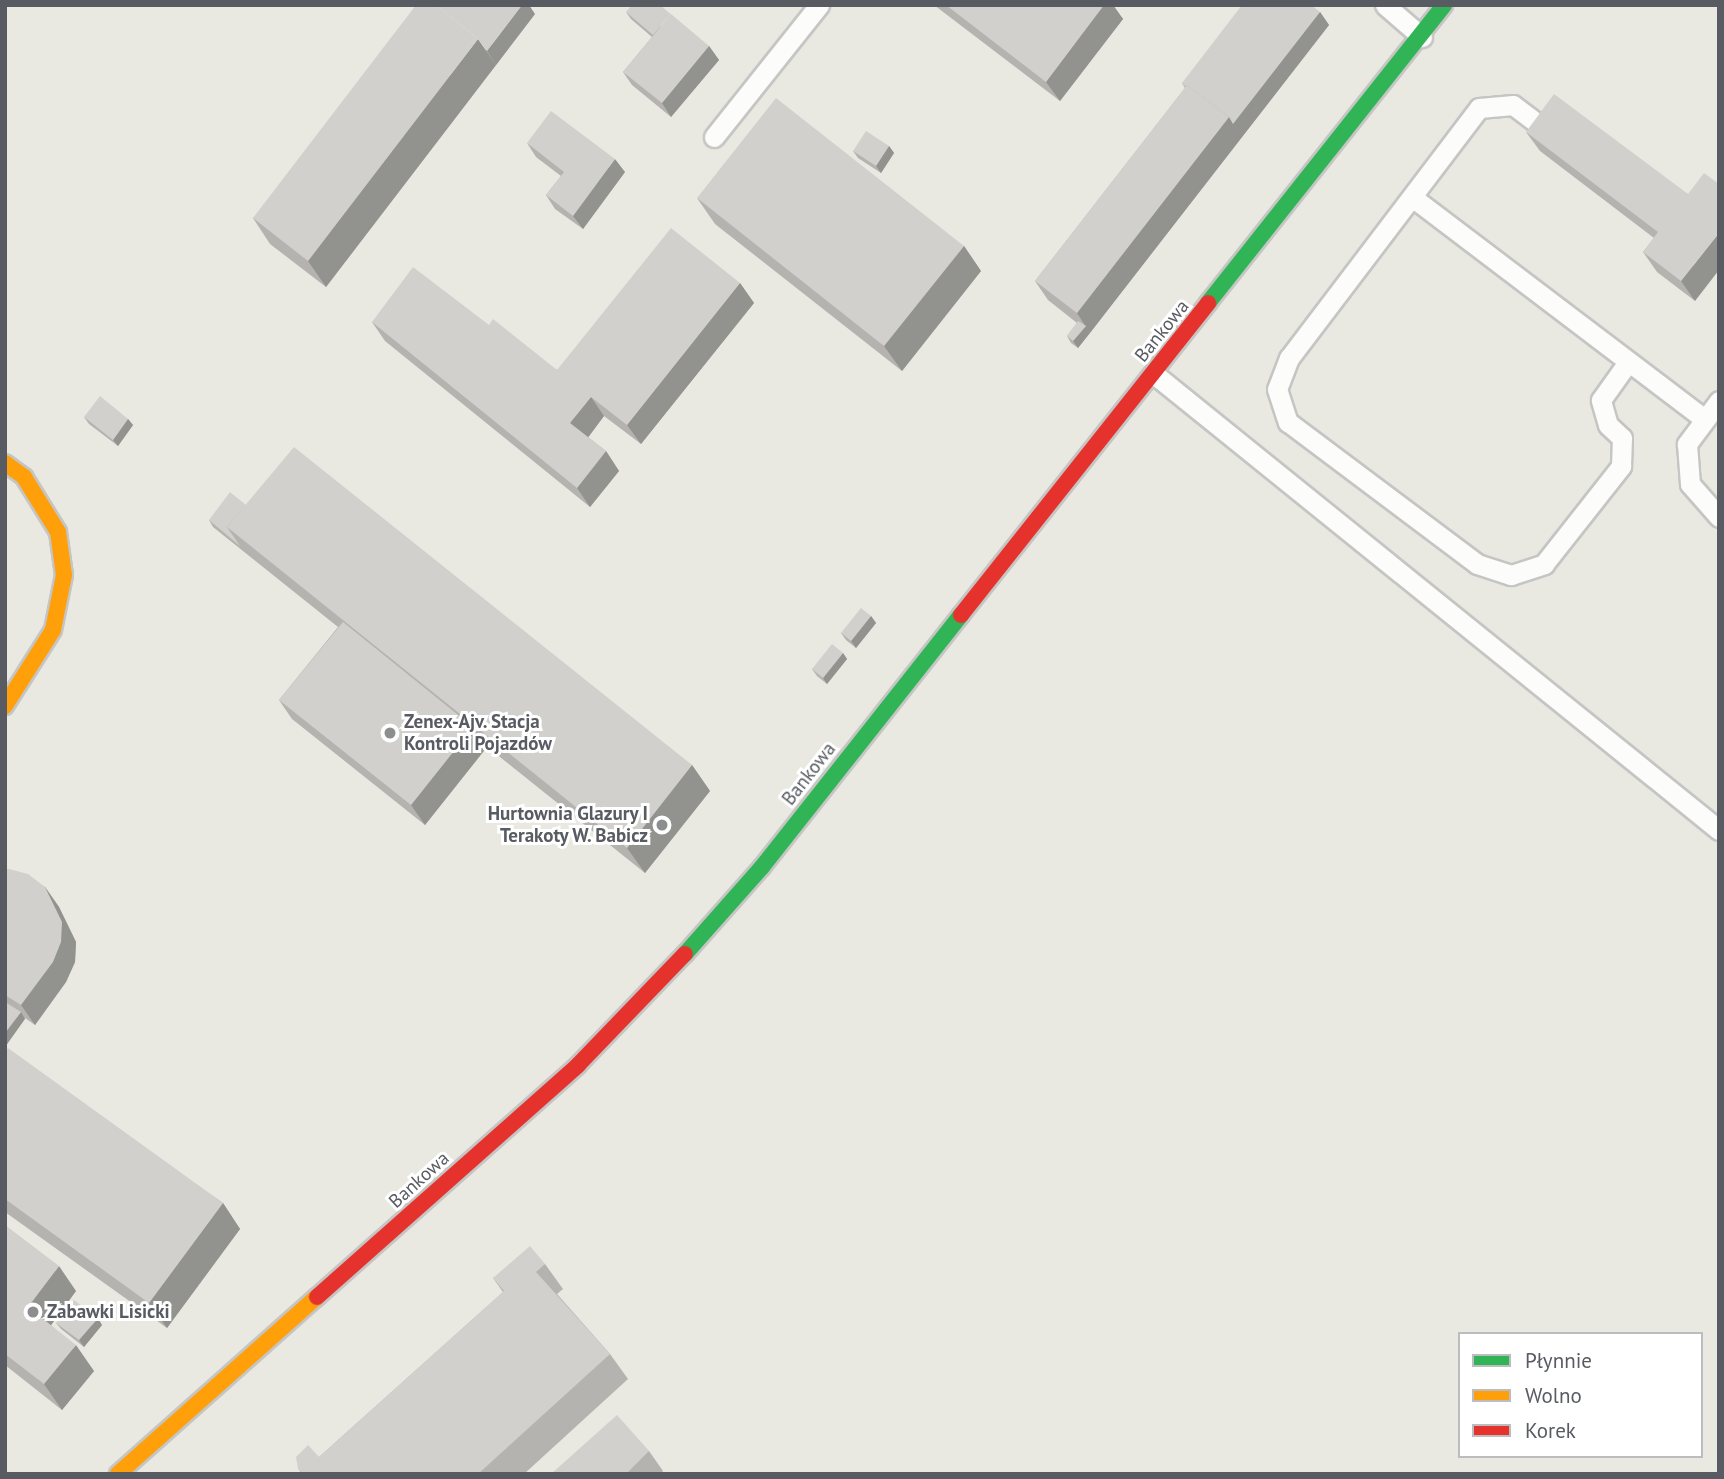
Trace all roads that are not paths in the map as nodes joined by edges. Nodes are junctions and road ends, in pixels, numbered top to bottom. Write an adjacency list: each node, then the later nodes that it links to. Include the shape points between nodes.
1 (819, 5): 6 (lane)
2 (1385, 5): 4 (lane)
3 (1445, 8): 4 (street, Bankowa)
4 (1422, 37): 9 (street, Bankowa)
5 (1546, 130): 7 (lane, via 1513,104 1479,108)
6 (714, 137)
7 (1412, 197): 8 (lane); 8 (lane, via 1289,358 1278,389 1288,422 1477,564 1511,575 1544,564 1621,466 1622,438 1608,425 1601,400)
8 (1628, 362): 11 (lane)
9 (1154, 374): 15 (lane); 16 (street, Bankowa, via 762,867 670,971 568,1074)
10 (1719, 401): 11 (lane)
11 (1704, 419): 13 (lane, via 1688,444 1690,484)
12 (5, 463): 14 (street, via 36,493 58,532 64,575 52,630)
13 (1719, 517)
14 (5, 706)
15 (1719, 830)
16 (118, 1474)

